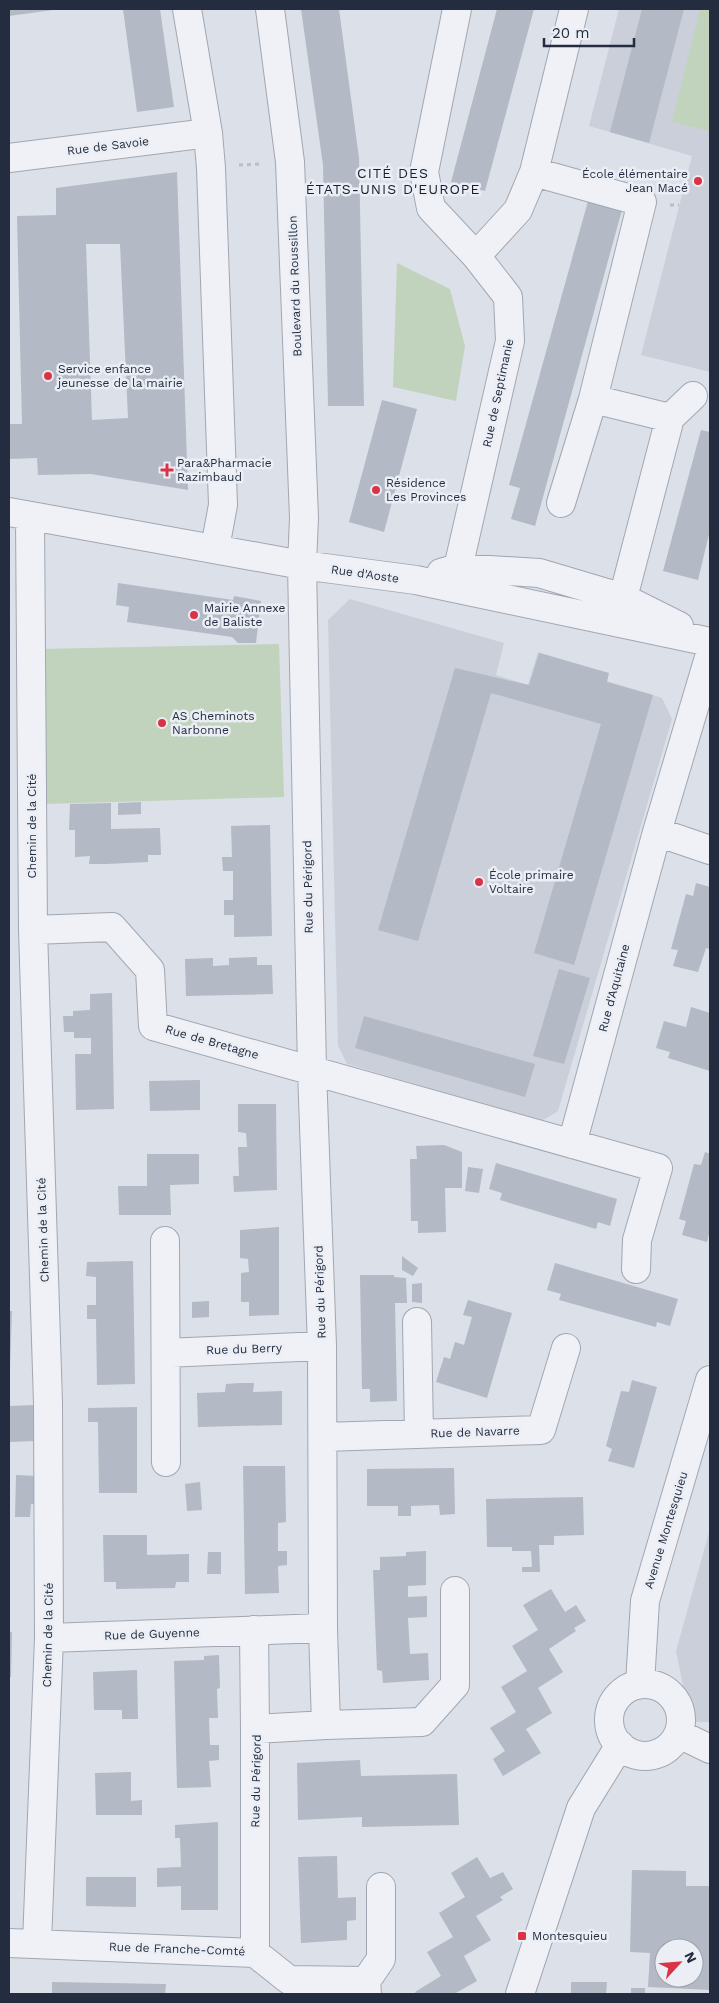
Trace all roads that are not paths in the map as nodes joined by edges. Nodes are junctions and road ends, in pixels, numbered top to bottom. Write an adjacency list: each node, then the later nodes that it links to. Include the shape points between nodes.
1 (187, 9): 5 (street)
2 (270, 9): 15 (street, Boulevard du Roussillon, via 290,162 304,518)
3 (457, 9): 8 (street, Rue de Septimanie, via 424,172 431,208)
4 (574, 9): 7 (street)
5 (208, 133): 6 (street, Rue de Savoie); 14 (street, via 223,505)
6 (9, 158)
7 (534, 172): 8 (street, via 518,210); 10 (street, via 642,202)
8 (476, 256): 16 (street, Rue de Septimanie, via 508,297 510,341)
9 (693, 396): 11 (street)
10 (593, 398): 11 (street); 12 (street)
11 (670, 418): 18 (street)
12 (561, 503)
13 (19, 515): 14 (street, Rue d'Aoste); 23 (street, Chemin de la Cité)
14 (215, 548): 15 (street, Rue d'Aoste)
15 (302, 565): 17 (street, Rue d'Aoste); 24 (street, Rue du Périgord)
16 (458, 568): 17 (street, Rue d'Aoste); 18 (street, Rue d'Aoste, via 539,573)
17 (416, 580): 19 (street)
18 (623, 598): 19 (street, Rue d'Aoste)
19 (710, 642)
20 (710, 654): 21 (street, Rue d'Aquitaine)
21 (657, 832): 22 (street); 25 (street, Rue d'Aquitaine)
22 (710, 850)
23 (33, 930): 24 (street, Rue de Bretagne, via 112,927 150,970 153,1026); 39 (street, Chemin de la Cité, via 48,1403)
24 (312, 1071): 25 (street); 29 (street, Rue du Périgord)
25 (572, 1144): 27 (street, via 658,1168 637,1240)
26 (165, 1241): 31 (street)
27 (636, 1269)
28 (417, 1322): 33 (street)
29 (322, 1346): 31 (street, Rue du Berry); 34 (street, Rue du Périgord)
30 (566, 1348): 33 (street, Rue de Navarre, via 541,1430)
31 (166, 1353): 35 (street)
32 (710, 1380): 40 (street, Avenue Montesquieu, via 645,1601)
33 (419, 1434): 34 (street, Rue de Navarre)
34 (323, 1437): 37 (street, Rue du Périgord)
35 (166, 1462)
36 (454, 1591): 41 (street, via 455,1685 422,1722)
37 (323, 1628): 38 (street, Rue de Guyenne); 41 (street, Rue du Périgord)
38 (254, 1630): 39 (street, Rue de Guyenne); 42 (street)
39 (50, 1638): 48 (street, Chemin de la Cité)
40 (640, 1684): 43 (street, via 657,1685 678,1703 682,1721); 44 (street, via 627,1688 611,1708 610,1728)
41 (326, 1725): 42 (street, Rue du Périgord)
42 (255, 1730): 49 (street, Rue du Périgord)
43 (679, 1734): 44 (street, via 672,1745 651,1755 630,1752); 45 (street)
44 (620, 1745): 51 (street, via 581,1808)
45 (710, 1749)
46 (381, 1887): 50 (street, Rue de Franche-Comté, via 381,1959)
47 (9, 1943): 48 (street, Rue de Franche-Comté)
48 (38, 1943): 49 (street, Rue de Franche-Comté)
49 (255, 1953): 50 (street, Rue de Franche-Comté, via 289,1980)
50 (367, 1988)
51 (520, 1994)

